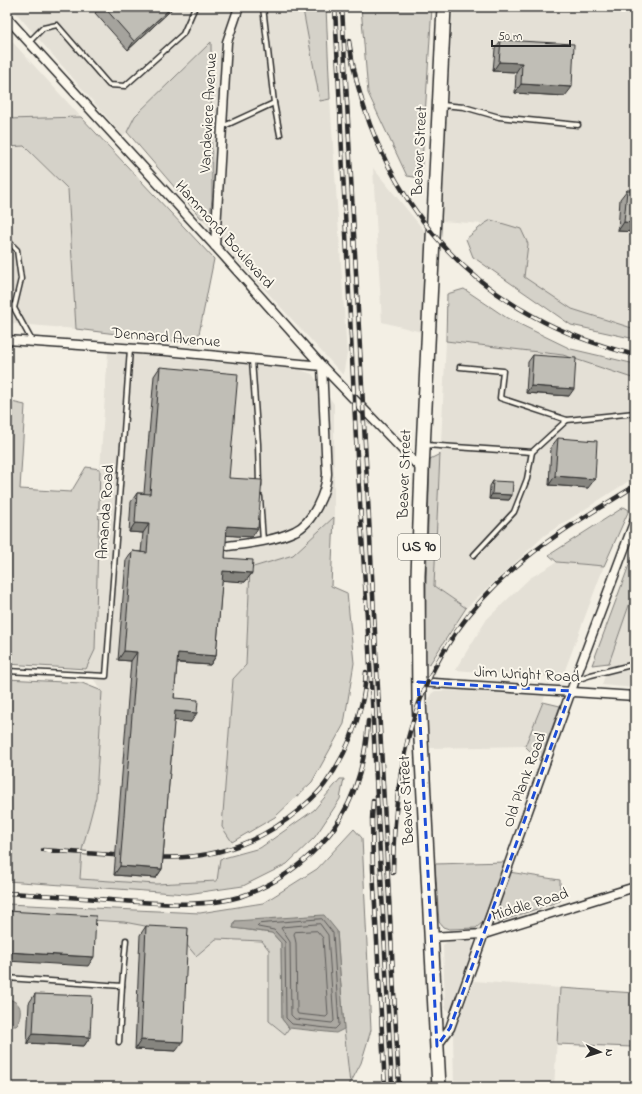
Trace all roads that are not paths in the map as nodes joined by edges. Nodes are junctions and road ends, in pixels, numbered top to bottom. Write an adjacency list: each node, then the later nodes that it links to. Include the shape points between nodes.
1 (194, 7): 6 (lane, via 183,34 125,86 110,85 57,25 43,28)
2 (239, 7): 10 (street, Vandeviere Avenue, via 227,42)
3 (263, 7): 7 (lane)
4 (444, 7): 8 (main road, Beaver Street / US 90)
5 (7, 18): 6 (street, Hammond Boulevard)
6 (29, 42): 13 (street, Hammond Boulevard)
7 (274, 102): 10 (lane); 11 (lane)
8 (439, 104): 9 (lane, via 464,107 499,118); 24 (main road, Beaver Street / US 90)
9 (578, 125)
10 (222, 127): 13 (street, Vandeviere Avenue)
11 (280, 135)
12 (7, 240): 15 (lane, via 17,250 21,279)
13 (215, 246): 20 (street, Hammond Boulevard)
14 (7, 301): 15 (lane)
15 (14, 308): 17 (lane)
16 (7, 340): 17 (street, Dennard Avenue)
17 (32, 342): 18 (street, Dennard Avenue)
18 (130, 349): 19 (street, Dennard Avenue); 32 (lane, Amanda Road, via 106,676)
19 (252, 359): 20 (street, Dennard Avenue); 28 (lane)
20 (322, 366): 26 (street, Hammond Boulevard); 28 (street, via 327,474 322,498 312,514 296,531)
21 (460, 367): 23 (lane, via 503,371 500,398)
22 (635, 413): 23 (lane)
23 (567, 420): 25 (lane)
24 (423, 445): 25 (lane); 26 (main road, Beaver Street / US 90)
25 (532, 452): 30 (lane, via 527,479 514,512)
26 (422, 470): 34 (main road, Beaver Street / US 90)
27 (635, 520): 33 (street, Old Plank Road)
28 (263, 541): 29 (street)
29 (228, 546)
30 (474, 554)
31 (635, 663): 33 (lane)
32 (7, 671)
33 (575, 680): 35 (street, Old Plank Road)
34 (418, 682): 35 (street, Jim Wright Road); 39 (main road, Beaver Street / US 90)
35 (572, 691): 36 (street, Jim Wright Road); 38 (street, Old Plank Road)
36 (635, 696)
37 (635, 886): 38 (street, Middle Road)
38 (484, 934): 39 (street, Middle Road); 44 (street, Old Plank Road, via 450,1028)
39 (430, 937): 44 (main road, Beaver Street / US 90)
40 (126, 940): 42 (lane)
41 (7, 978): 42 (lane)
42 (122, 986): 43 (lane)
43 (119, 1042)
44 (437, 1046): 46 (main road, Beaver Street / US 90)
45 (635, 1083): 47 (street)
46 (439, 1087)
47 (635, 1087)

